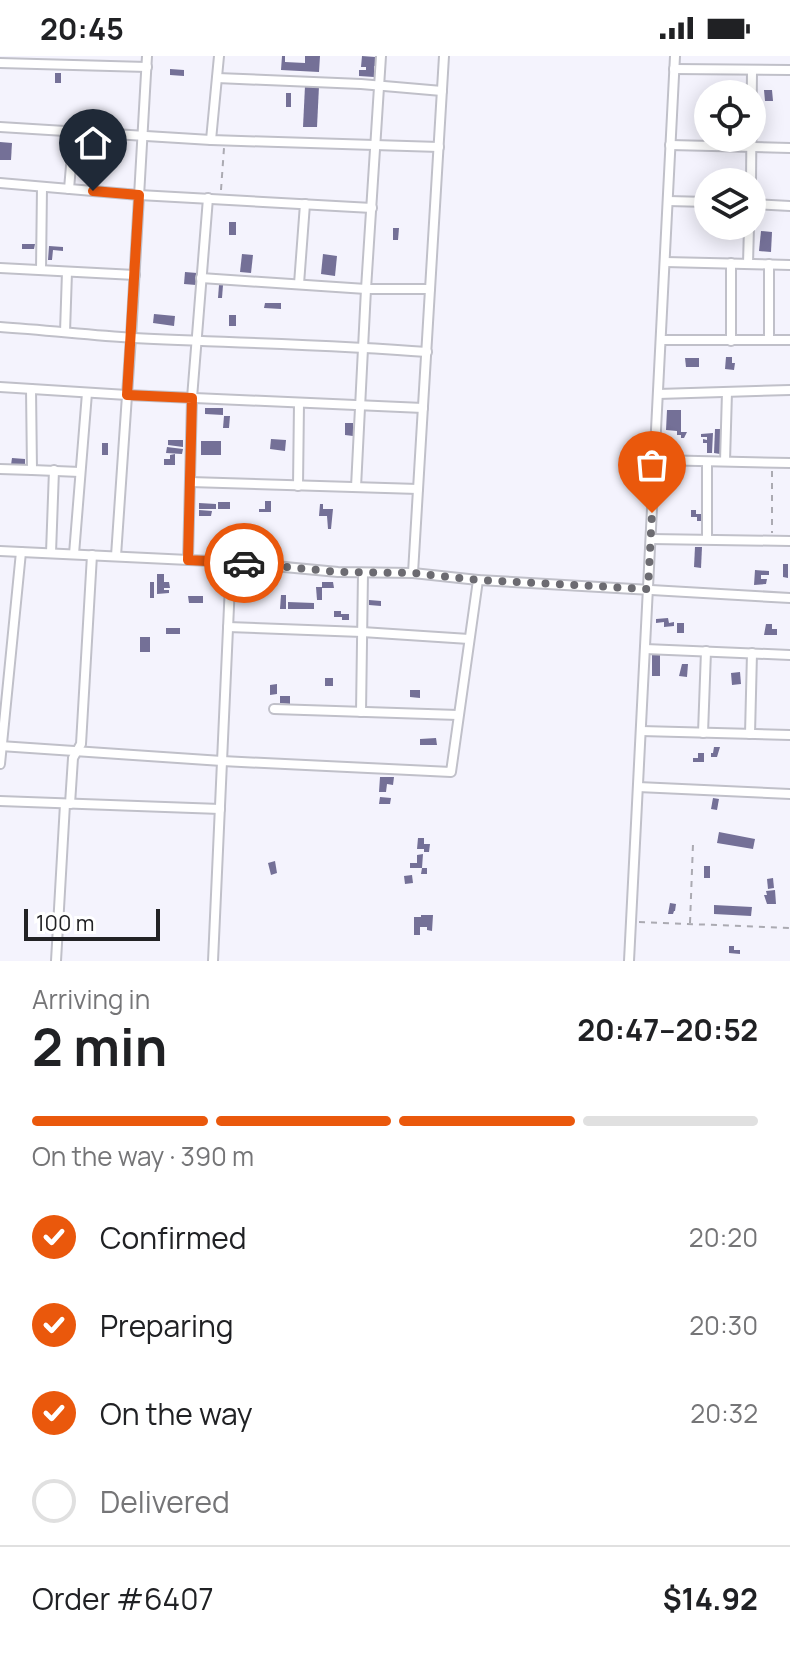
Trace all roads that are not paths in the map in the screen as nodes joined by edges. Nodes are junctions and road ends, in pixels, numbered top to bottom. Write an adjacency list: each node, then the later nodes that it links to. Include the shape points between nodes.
1 (147, 56): 7 (street)
2 (219, 56): 11 (street)
3 (381, 56): 13 (street)
4 (444, 56): 14 (street)
5 (675, 56): 8 (street)
6 (0, 63): 7 (street)
7 (147, 67): 17 (street)
8 (674, 69): 9 (street); 20 (street)
9 (752, 70): 10 (street); 12 (street)
10 (790, 70)
11 (217, 78): 13 (street); 18 (street)
12 (752, 80)
13 (380, 85): 14 (street); 19 (street)
14 (442, 91): 22 (street)
15 (0, 127): 16 (street)
16 (74, 131): 17 (street); 27 (street)
17 (143, 135): 18 (street); 28 (street)
18 (211, 140): 19 (street)
19 (376, 144): 22 (street); 35 (street)
20 (670, 145): 21 (street); 30 (street)
21 (694, 145)
22 (439, 147): 49 (street)
23 (766, 147): 24 (street)
24 (790, 148)
25 (0, 183): 26 (street)
26 (42, 187): 27 (street); 43 (street)
27 (69, 189): 28 (street)
28 (139, 195): 29 (street); 45 (street)
29 (208, 198): 32 (street); 46 (street)
30 (668, 201): 31 (street); 37 (street)
31 (694, 202)
32 (305, 204): 35 (street); 47 (street)
33 (766, 205): 34 (street)
34 (790, 206)
35 (372, 208): 48 (street)
36 (749, 240): 39 (street)
37 (665, 262): 38 (street); 54 (street)
38 (731, 263): 39 (street); 57 (street)
39 (748, 264): 40 (street)
40 (769, 264): 41 (street); 55 (street)
41 (790, 265)
42 (0, 268): 43 (street)
43 (41, 270): 44 (street)
44 (67, 272): 45 (street); 51 (street)
45 (135, 275): 52 (street)
46 (201, 278): 47 (street); 53 (street)
47 (299, 284): 48 (street)
48 (366, 289): 49 (street); 58 (street)
49 (430, 289): 59 (street)
50 (0, 327): 51 (street)
51 (65, 332): 52 (street)
52 (131, 337): 53 (street); 66 (street)
53 (196, 340): 58 (street); 67 (street)
54 (661, 340): 57 (street); 65 (street)
55 (769, 340): 56 (street); 57 (street)
56 (790, 340)
57 (731, 341)
58 (364, 347): 59 (street); 69 (street)
59 (427, 352): 70 (street)
60 (0, 387): 61 (street)
61 (31, 389): 64 (street); 76 (street)
62 (790, 390): 63 (street)
63 (727, 392): 65 (street); 72 (street)
64 (87, 393): 66 (street); 78 (street)
65 (658, 394): 71 (street)
66 (127, 395): 67 (street); 91 (street)
67 (192, 398): 68 (street); 79 (street)
68 (299, 403): 69 (street); 80 (street)
69 (359, 406): 70 (street); 81 (street)
70 (423, 408): 82 (street)
71 (655, 460): 73 (street); 83 (street)
72 (725, 461): 73 (street); 74 (street)
73 (707, 462): 84 (street)
74 (790, 463)
75 (0, 469): 76 (street)
76 (32, 470): 77 (street)
77 (54, 470): 78 (street); 88 (street)
78 (80, 472): 89 (street)
79 (190, 482): 80 (street); 92 (street)
80 (298, 486): 81 (street)
81 (356, 487): 82 (street)
82 (418, 489): 95 (street)
83 (651, 539): 84 (street); 97 (street)
84 (707, 539): 85 (street)
85 (790, 541)
86 (0, 551): 87 (street)
87 (21, 552): 88 (street); 113 (street)
88 (51, 553): 89 (street)
89 (74, 554): 90 (street)
90 (92, 555): 91 (street); 114 (street, via 81,744)
91 (116, 556): 92 (street)
92 (188, 560): 93 (street)
93 (231, 562): 94 (street); 99 (street)
94 (363, 573): 95 (street); 100 (street)
95 (413, 573): 96 (street)
96 (478, 580): 97 (street); 101 (street)
97 (648, 589): 98 (street); 102 (street)
98 (790, 598)
99 (228, 627): 100 (street); 115 (street)
100 (362, 632): 101 (street); 107 (street)
101 (469, 639): 108 (street)
102 (645, 649): 103 (street); 109 (street)
103 (706, 651): 104 (street); 110 (street)
104 (752, 653): 105 (street); 111 (street)
105 (790, 655)
106 (274, 709): 107 (street)
107 (361, 712): 108 (street)
108 (458, 715): 115 (street, via 451,772)
109 (641, 731): 110 (street); 117 (street)
110 (703, 733): 111 (street)
111 (750, 734): 112 (street)
112 (790, 735)
113 (1, 746): 114 (street); 116 (street)
114 (76, 751): 115 (street); 120 (street)
115 (222, 761): 121 (street)
116 (0, 764)
117 (638, 787): 118 (street); 124 (street)
118 (790, 794)
119 (0, 801): 120 (street)
120 (67, 804): 121 (street); 122 (street)
121 (220, 809): 123 (street)
122 (56, 961)
123 (213, 961)
124 (629, 961)

